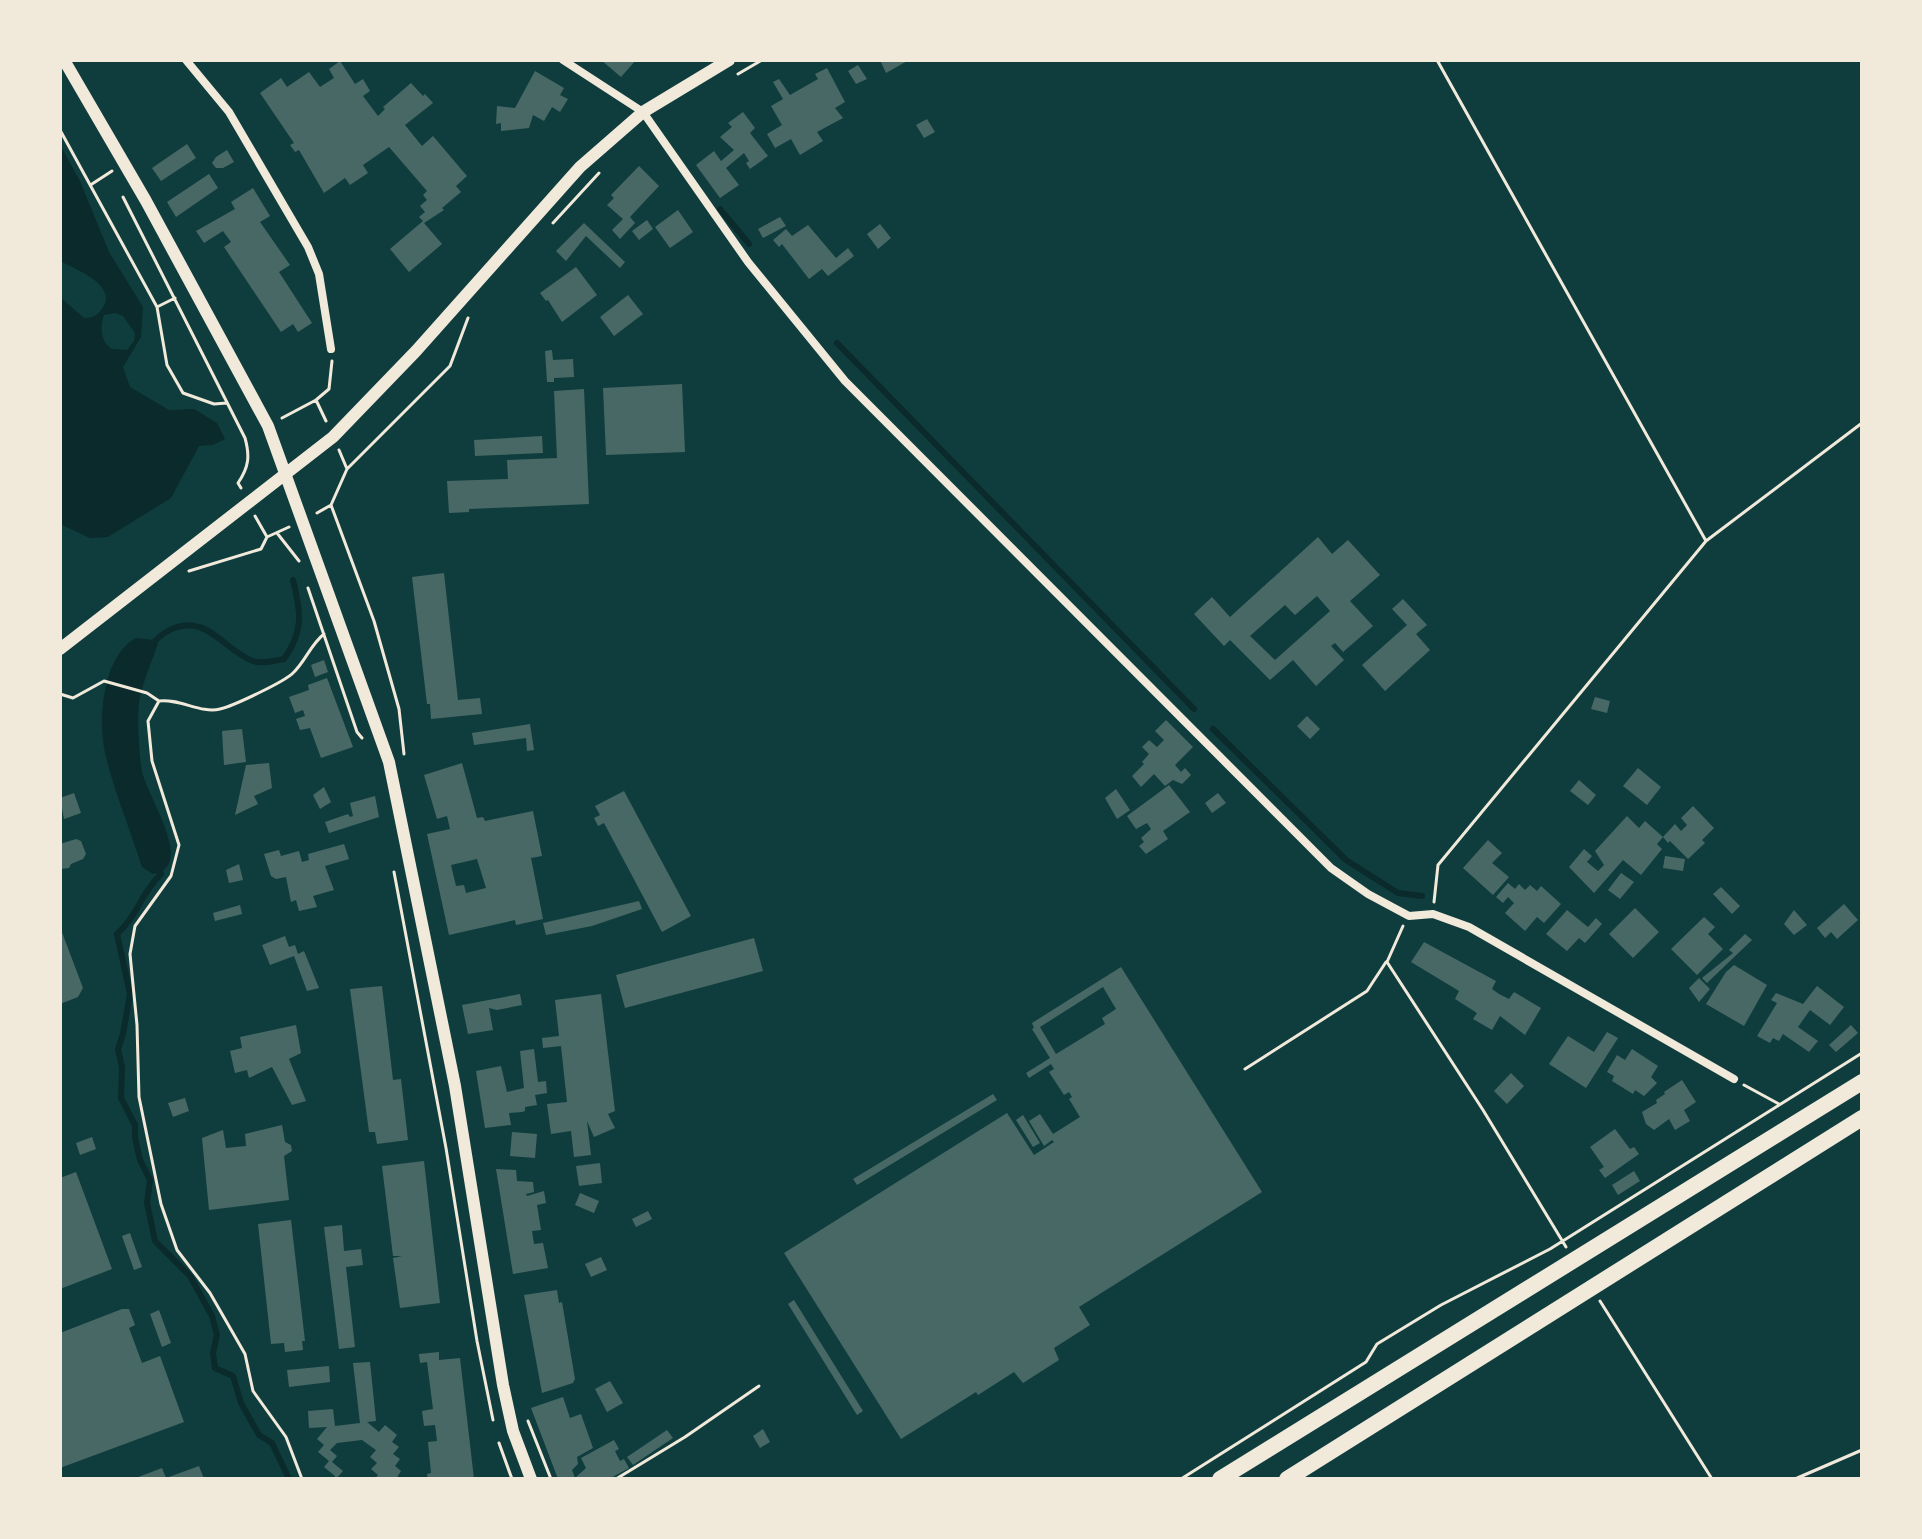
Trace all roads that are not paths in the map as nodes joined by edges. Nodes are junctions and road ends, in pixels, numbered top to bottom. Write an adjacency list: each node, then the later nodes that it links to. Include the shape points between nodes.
1 (64, 60): 7 (street, via 268,426)
2 (186, 60): 6 (street, via 229,112 308,247 319,274)
3 (563, 60): 5 (street)
4 (729, 60): 5 (street)
5 (643, 112): 7 (street, via 580,167 333,437); 9 (street, via 748,262 845,381 1331,868 1409,916 1433,914 1469,927)
6 (331, 349)
7 (286, 475): 8 (street); 12 (street, via 389,762 455,1086 503,1385)
8 (60, 649)
9 (1734, 1079)
10 (1862, 1082): 13 (main road)
11 (1862, 1118): 14 (main road)
12 (531, 1479)
13 (1220, 1479)
14 (1287, 1479)

